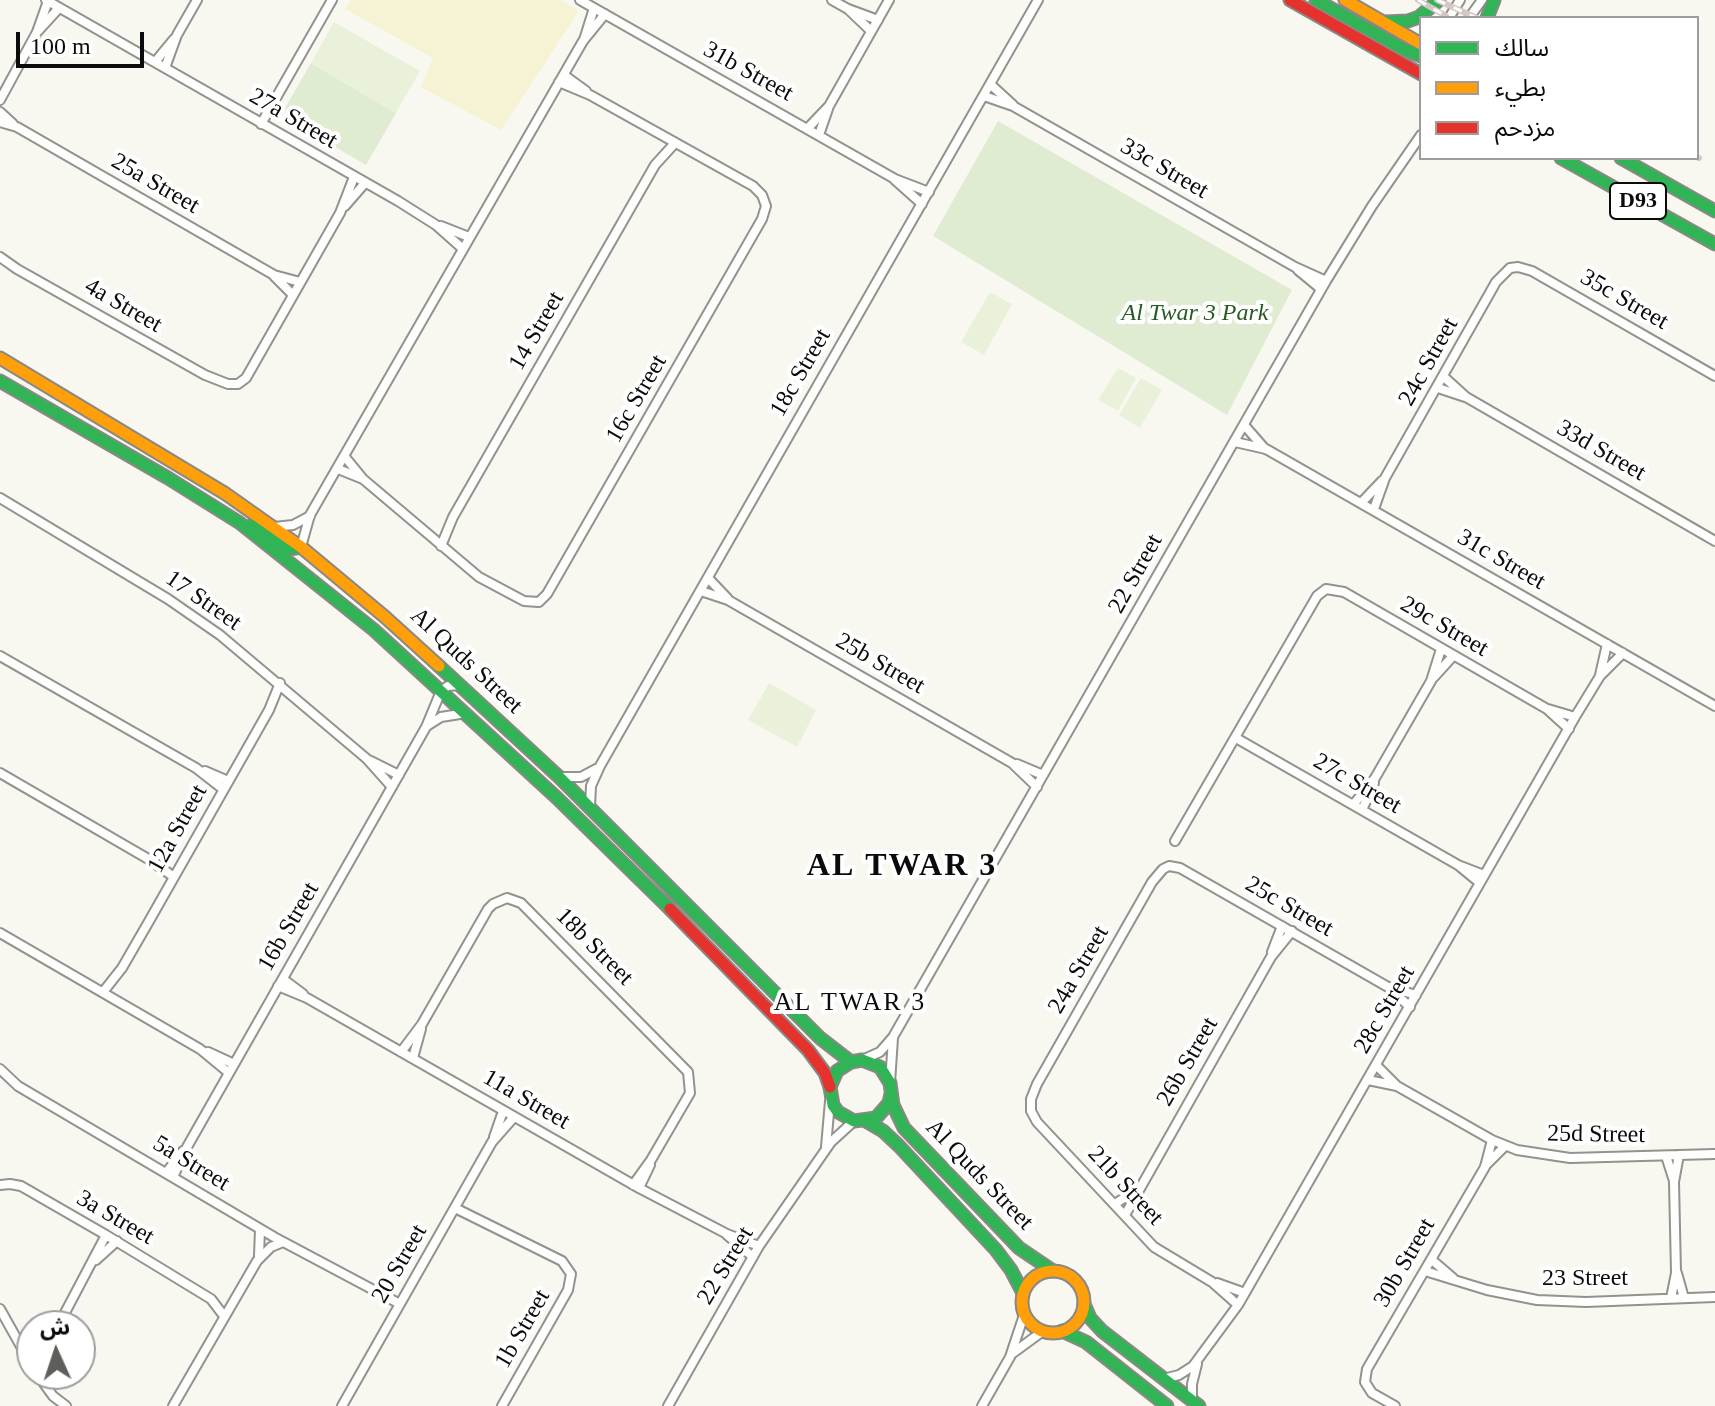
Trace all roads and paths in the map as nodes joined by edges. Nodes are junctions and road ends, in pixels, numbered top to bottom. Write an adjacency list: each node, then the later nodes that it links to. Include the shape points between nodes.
1 (47, 0): 12 (street, 27a Street); 21 (street)
2 (197, 0): 22 (street)
3 (332, 0): 37 (street)
4 (580, 0): 13 (street, 31b Street)
5 (832, 0): 14 (street)
6 (889, 0): 18 (street)
7 (1038, 0): 30 (street, 18c Street)
8 (1290, 0): 26 (main road)
9 (1316, 0): 27 (main road, via 1403,49)
10 (1345, 0): 19 (main road)
11 (1439, 0): 16 (main road)
12 (59, 8): 21 (street); 25 (street, 27a Street)
13 (594, 8): 15 (street, 31b Street); 23 (street)
14 (848, 9): 18 (street); 20 (street)
15 (605, 14): 23 (street); 39 (street, 31b Street)
16 (1420, 16)
17 (1419, 17): 19 (main road)
18 (878, 20): 20 (street)
19 (1382, 22): 24 (main road)
20 (871, 31): 33 (street)
21 (37, 32): 32 (street)
22 (177, 35): 25 (street); 28 (street)
23 (583, 41): 29 (street)
24 (1419, 43)
25 (155, 62): 28 (street, 27a Street)
26 (1419, 64)
27 (1419, 64)
28 (165, 68): 37 (street, 27a Street)
29 (562, 79): 41 (street); 55 (street)
30 (990, 84): 31 (street, 18c Street); 34 (street, 33c Street)
31 (984, 96): 34 (street, 33c Street); 50 (street, 18c Street)
32 (0, 100)
33 (829, 106): 39 (street); 40 (street)
34 (1013, 106): 62 (street, 33c Street)
35 (0, 112): 38 (street, 25a Street)
36 (0, 122): 38 (street, 25a Street)
37 (261, 124): 47 (street, 27a Street)
38 (17, 127): 60 (street, 25a Street)
39 (808, 128): 40 (street, 31b Street)
40 (819, 135): 48 (street, 31b Street)
41 (663, 136): 43 (street); 46 (street, 14 Street)
42 (1419, 138): 62 (street, 22 Street)
43 (675, 143): 46 (street, 14 Street); 86 (street, 16c Street, via 758,190 766,206 547,594 533,603 516,598)
44 (1565, 160): 56 (main road, D93)
45 (1625, 160): 52 (main road, D93)
46 (655, 165): 81 (street, 14 Street)
47 (354, 177): 49 (street, 27a Street); 53 (street)
48 (895, 179): 50 (street, 31b Street); 51 (street, 31b Street)
49 (365, 183): 53 (street); 54 (street, 27a Street)
50 (929, 192): 51 (street, 18c Street)
51 (922, 204): 88 (street, 18c Street)
52 (1715, 211)
53 (340, 213): 61 (street)
54 (436, 225): 55 (street, 27a Street); 57 (street, 27a Street)
55 (469, 237): 57 (street)
56 (1715, 244)
57 (463, 249): 73 (street)
58 (0, 257): 63 (street, 4a Street, via 228,384 246,378)
59 (1510, 268): 65 (street, 35c Street, via 1532,271); 66 (street, 24c Street, via 1496,282)
60 (274, 275): 61 (street, 25a Street); 63 (street, 25a Street)
61 (300, 282): 63 (street)
62 (1323, 285): 70 (street, 22 Street)
63 (293, 295)
64 (0, 358): 83 (main road, Al Quds Street)
65 (1715, 376)
66 (1444, 377): 68 (street, 24c Street); 69 (street, 33d Street)
67 (0, 381): 82 (main road, Al Quds Street)
68 (1438, 388): 69 (street, 33d Street); 75 (street, 24c Street)
69 (1466, 397): 85 (street, 33d Street)
70 (1245, 426): 71 (street, 22 Street); 72 (street, 31c Street)
71 (1235, 442): 72 (street, 31c Street); 113 (street, 22 Street)
72 (1266, 449): 78 (street, 31c Street)
73 (345, 457): 74 (street); 76 (street)
74 (338, 469): 76 (street); 80 (street)
75 (1385, 478): 78 (street, 24c Street); 79 (street, 24c Street)
76 (363, 479): 84 (street)
77 (0, 498): 99 (street, 17 Street, via 178,606)
78 (1362, 502): 79 (street, 31c Street)
79 (1374, 509): 91 (street, 31c Street)
80 (310, 515): 83 (street, via 293,525); 87 (street)
81 (453, 517): 84 (street, 14 Street); 86 (street, 14 Street)
82 (240, 523): 87 (main road, via 253,525 289,549); 100 (main road, Al Quds Street)
83 (274, 527): 87 (main road, Al Quds Street)
84 (431, 537): 86 (street)
85 (1715, 541)
86 (441, 546)
87 (301, 547): 98 (main road, Al Quds Street)
88 (709, 579): 89 (street, 18c Street); 90 (street, 25b Street)
89 (701, 591): 90 (street, 25b Street); 110 (street, 18c Street)
90 (728, 600): 109 (street, 25b Street)
91 (1607, 644): 93 (street, 31c Street); 96 (street, 28c Street)
92 (1441, 649): 95 (street, 29c Street); 97 (street); 107 (street, 29c Street, via 1340,590 1326,589)
93 (1623, 653): 96 (street, 28c Street); 101 (street, 31c Street)
94 (0, 656): 116 (street)
95 (1453, 656): 97 (street); 102 (street, 29c Street)
96 (1600, 676): 104 (street, 28c Street)
97 (1431, 681): 115 (street)
98 (461, 685): 100 (street); 114 (main road, Al Quds Street)
99 (284, 687): 108 (street, 17 Street); 116 (street, 12a Street)
100 (441, 691): 103 (main road, Al Quds Street); 105 (street, 16b Street)
101 (1715, 706)
102 (1547, 709): 104 (street, 29c Street); 106 (street, 29c Street)
103 (466, 713): 105 (street, via 441,717); 148 (main road, Al Quds Street, via 787,1027 818,1061)
104 (1575, 717): 106 (street, 28c Street)
105 (426, 727): 112 (street, 16b Street)
106 (1569, 729): 125 (street, 28c Street)
107 (1236, 738): 119 (street, 27c Street); 122 (street)
108 (367, 759): 112 (street, 17 Street); 117 (street, 17 Street)
109 (1012, 763): 113 (street, 25b Street); 118 (street, 25b Street)
110 (600, 766): 114 (street, via 581,777); 120 (street, 18c Street, via 591,786)
111 (0, 773): 124 (street)
112 (399, 775): 117 (street, 16b Street)
113 (1043, 775): 118 (street, 22 Street)
114 (559, 777): 120 (main road, Al Quds Street)
115 (1375, 778): 119 (street); 121 (street)
116 (226, 785): 124 (street, 12a Street)
117 (392, 787): 130 (street, 16b Street)
118 (1037, 787): 136 (street, 22 Street)
119 (1353, 805): 121 (street, 27c Street)
120 (590, 807): 140 (main road, Al Quds Street, via 820,1038)
121 (1362, 810): 125 (street, 27c Street)
122 (1175, 841)
123 (1169, 866): 126 (street, 25c Street); 149 (street, 24a Street, via 1152,882)
124 (176, 874): 132 (street, 12a Street)
125 (1482, 879): 133 (street, 28c Street)
126 (1282, 926): 127 (street, 25c Street); 129 (street, 26b Street)
127 (1292, 931): 129 (street, 26b Street); 131 (street, 25c Street)
128 (3, 938): 132 (street)
129 (1271, 957): 165 (street, 26b Street)
130 (280, 983): 138 (street, 11a Street); 141 (street, 16b Street)
131 (1388, 987): 133 (street, 25c Street); 134 (street, 25c Street)
132 (106, 994): 137 (street)
133 (1416, 995): 134 (street, 28c Street)
134 (1410, 1007): 142 (street, 28c Street)
135 (422, 1024): 138 (street, 18b Street); 139 (street, 18b Street); 164 (street, 18b Street, via 488,909 507,898 521,903 688,1072 690,1093)
136 (893, 1037): 140 (street, 22 Street, via 880,1052); 147 (street, 22 Street)
137 (200, 1049): 141 (street); 144 (street)
138 (401, 1052): 139 (street, 11a Street)
139 (413, 1058): 150 (street, 11a Street)
140 (856, 1061): 147 (main road, via 880,1067); 148 (main road, via 837,1071)
141 (234, 1064): 144 (street, 16b Street)
142 (1376, 1065): 145 (street, 28c Street); 146 (street, 25d Street)
143 (1, 1072): 161 (street, 5a Street)
144 (229, 1073): 161 (street, 16b Street)
145 (1368, 1080): 146 (street, 25d Street); 185 (street, 28c Street)
146 (1397, 1086): 153 (street, 25d Street)
147 (891, 1089): 152 (main road, via 883,1112); 179 (main road, Al Quds Street, via 898,1119 911,1136 1019,1248)
148 (830, 1091): 152 (main road, via 838,1112); 156 (street, 22 Street)
149 (1031, 1099): 166 (street, 21b Street, via 1037,1122)
150 (503, 1111): 151 (street, 11a Street); 154 (street, 20 Street)
151 (514, 1117): 154 (street, 20 Street); 164 (street, 11a Street)
152 (860, 1121): 156 (street, 22 Street, via 838,1134); 184 (main road, Al Quds Street, via 890,1137 996,1250)
153 (1492, 1140): 155 (street, 25d Street); 160 (street, 30b Street)
154 (492, 1142): 167 (street, 20 Street)
155 (1505, 1146): 159 (street, 25d Street, via 1558,1157); 160 (street, 30b Street)
156 (825, 1151): 174 (street, 22 Street)
157 (1715, 1154): 158 (street, 25d Street)
158 (1679, 1155): 159 (street, 25d Street); 162 (street)
159 (1666, 1156): 162 (street)
160 (1485, 1167): 176 (street, 30b Street)
161 (170, 1175): 169 (street, 5a Street)
162 (1674, 1182): 181 (street)
163 (0, 1185): 171 (street, 3a Street, via 21,1186)
164 (636, 1187): 170 (street, 11a Street)
165 (1139, 1187): 166 (street, 26b Street); 168 (street, 26b Street)
166 (1115, 1204): 168 (street, 21b Street)
167 (456, 1205): 193 (street, 20 Street); 210 (street, 1b Street, via 562,1261 571,1274 568,1290)
168 (1125, 1215): 183 (street, 21b Street, via 1160,1252)
169 (260, 1229): 173 (street, 5a Street); 177 (street)
170 (727, 1234): 174 (street, 11a Street); 175 (street, 11a Street)
171 (106, 1235): 172 (street, 3a Street); 178 (street)
172 (117, 1241): 178 (street); 186 (street, 3a Street)
173 (283, 1242): 177 (street); 193 (street, 5a Street)
174 (759, 1246): 175 (street, 22 Street)
175 (753, 1257): 206 (street, 22 Street)
176 (1432, 1260): 180 (street, 30b Street); 182 (street, 23 Street)
177 (257, 1261): 188 (street)
178 (93, 1263): 195 (street)
179 (1053, 1271): 184 (main road, via 1034,1277); 191 (main road, via 1075,1280)
180 (1425, 1271): 182 (street, 23 Street); 213 (street, 30b Street, via 1368,1366 1365,1382 1372,1393)
181 (1676, 1273): 189 (street); 190 (street)
182 (1457, 1281): 189 (street, 23 Street, via 1537,1300)
183 (1212, 1282): 185 (street, 21b Street); 192 (street, 21b Street)
184 (1023, 1293): 196 (main road)
185 (1245, 1293): 192 (street, 28c Street)
186 (207, 1296): 188 (street, 3a Street); 197 (street, 3a Street)
187 (1715, 1297): 190 (street, 23 Street)
188 (235, 1298): 197 (street)
189 (1671, 1298): 190 (street, 23 Street)
190 (1684, 1298)
191 (1084, 1303): 199 (main road, via 1077,1321); 203 (main road, via 1102,1331)
192 (1238, 1305): 202 (street, 28c Street)
193 (398, 1307): 209 (street, 20 Street)
194 (0, 1309): 200 (street)
195 (67, 1310)
196 (1024, 1315): 198 (main road); 201 (street)
197 (224, 1316): 208 (street)
198 (1043, 1331): 199 (main road); 201 (street)
199 (1062, 1331): 212 (main road, via 1086,1342)
200 (16, 1333)
201 (1010, 1357): 211 (street)
202 (1199, 1360): 203 (street, 28c Street, via 1179,1375); 205 (street, 28c Street, via 1192,1384)
203 (1162, 1379): 205 (main road)
204 (49, 1390): 207 (street)
205 (1196, 1403)
206 (672, 1404)
207 (66, 1406)
208 (173, 1406)
209 (342, 1406)
210 (502, 1406)
211 (982, 1406)
212 (1167, 1406)
213 (1395, 1406)

